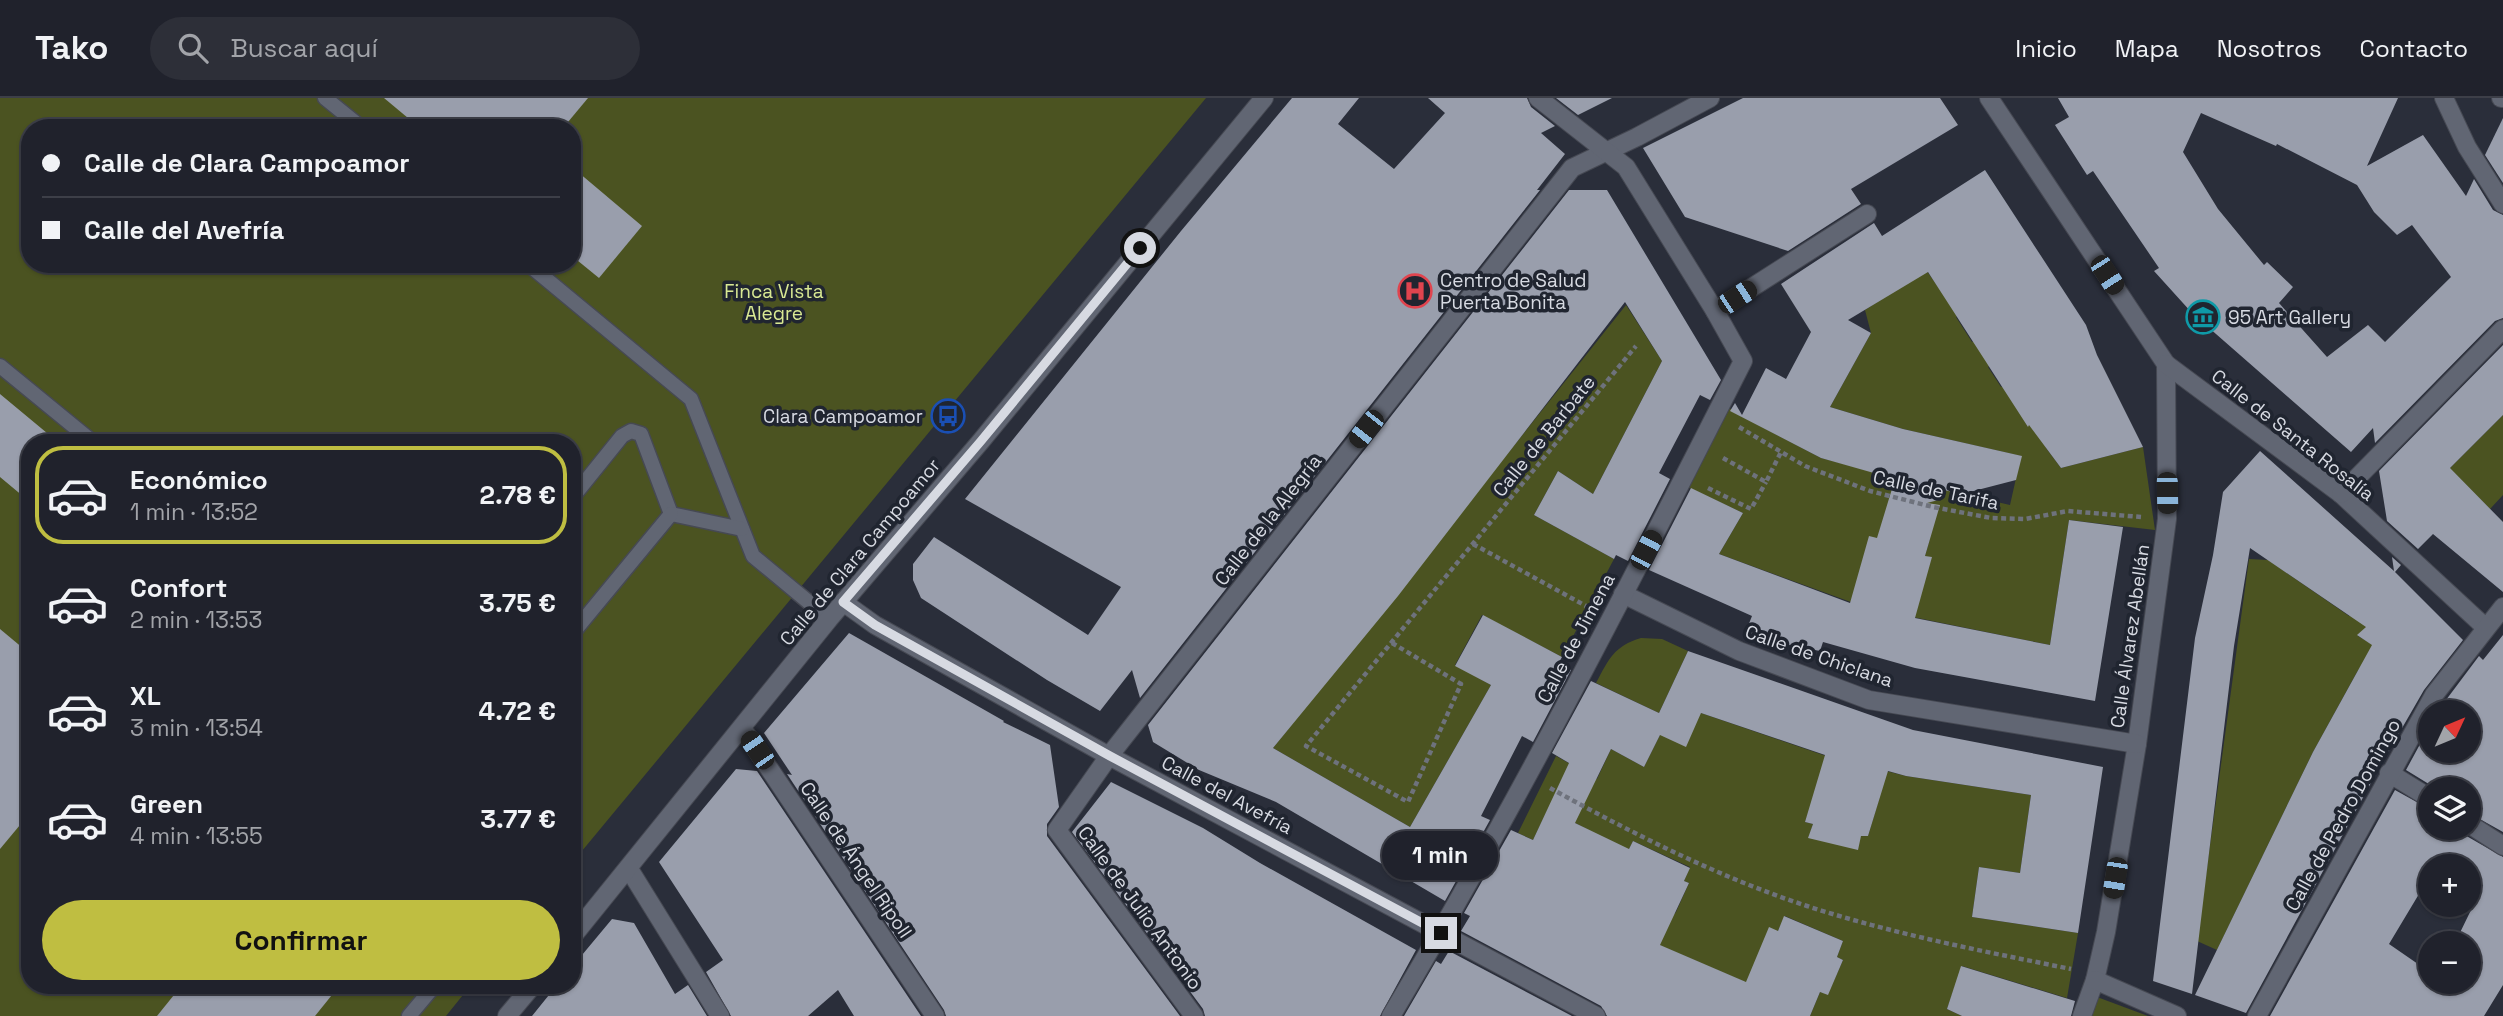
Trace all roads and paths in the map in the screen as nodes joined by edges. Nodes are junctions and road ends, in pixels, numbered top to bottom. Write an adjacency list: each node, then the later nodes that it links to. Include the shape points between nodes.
1 (326, 98): 7 (lane)
2 (1264, 98): 30 (street, Calle de Clara Campoamor)
3 (1538, 98): 8 (street)
4 (1710, 98): 8 (street, Calle de la Alegría)
5 (1989, 98): 15 (street)
6 (2444, 98): 9 (street, via 2467,148)
7 (351, 119)
8 (1606, 152): 12 (street, via 1626,167); 39 (street, Calle de la Alegría, via 1572,169)
9 (2503, 204)
10 (1867, 214): 12 (street)
11 (539, 273): 27 (lane, via 691,399)
12 (1715, 311): 17 (street, Calle de Jimena, via 1743,361)
13 (2503, 329): 24 (street)
14 (1636, 346): 28 (path, Calle de Barbate)
15 (2166, 364): 24 (street, Calle de Santa Rosalía); 26 (street, Calle Álvarez Abellán)
16 (0, 366): 18 (lane)
17 (1717, 414): 19 (street, Calle de Jimena); 20 (path, Calle de Tarifa)
18 (83, 434)
19 (1700, 446): 21 (street, Calle de Jimena); 22 (path)
20 (1782, 452): 22 (path); 26 (path, Calle de Tarifa, via 1870,491 1991,518 2025,519 2068,511)
21 (1685, 477): 22 (path, via 1751,509); 29 (street, Calle de Jimena)
22 (1766, 482)
23 (581, 487): 25 (lane, via 622,436 631,431 641,434)
24 (2341, 494): 35 (street, Calle de Santa Rosalía)
25 (671, 514): 27 (lane); 34 (lane)
26 (2167, 519): 38 (street, Calle Álvarez Abellán)
27 (742, 529): 32 (lane, via 752,556)
28 (1474, 544): 33 (path); 36 (path, Calle de Barbate)
29 (1623, 594): 33 (street, Calle de Jimena); 38 (street, Calle de Chiclana, via 1739,652 1869,700)
30 (843, 602): 32 (street, Calle de Clara Campoamor); 39 (street, Calle del Avefría, via 875,625)
31 (2503, 607): 35 (street, Calle de Pedro Domingo)
32 (829, 619): 37 (street, Calle de Clara Campoamor)
33 (1610, 620): 41 (street, Calle de Jimena)
34 (581, 623)
35 (2485, 627): 40 (street, Calle de Pedro Domingo, via 2434,695)
36 (1392, 643): 36 (path, Calle de Barbate, via 1306,746 1408,802 1461,684)
37 (742, 728): 45 (street, Calle de Clara Campoamor); 54 (street, Calle de Ángel Ripoll)
38 (2137, 744): 48 (street, Calle Álvarez Abellán)
39 (1110, 756): 47 (street, Calle del Avefría); 55 (street, Calle de Julio Antonio, via 1056,830)
40 (2389, 772): 42 (street); 60 (street, Calle de Pedro Domingo)
41 (1527, 776): 47 (street, Calle de Jimena); 48 (path, via 1725,875 1806,905 1974,950 2072,969)
42 (2418, 791)
43 (2481, 832): 44 (street)
44 (2503, 846)
45 (629, 869): 46 (street, Calle de Clara Campoamor); 53 (street)
46 (581, 926)
47 (1441, 933): 56 (street, Calle de Jimena); 57 (street, Calle del Avefría)
48 (2095, 980): 58 (street, Calle Álvarez Abellán); 59 (street)
49 (428, 994): 51 (lane)
50 (525, 994): 52 (street)
51 (410, 1016)
52 (507, 1016)
53 (720, 1016)
54 (935, 1016)
55 (1194, 1016)
56 (1391, 1016)
57 (1596, 1016)
58 (2082, 1016)
59 (2177, 1016)
60 (2257, 1016)

